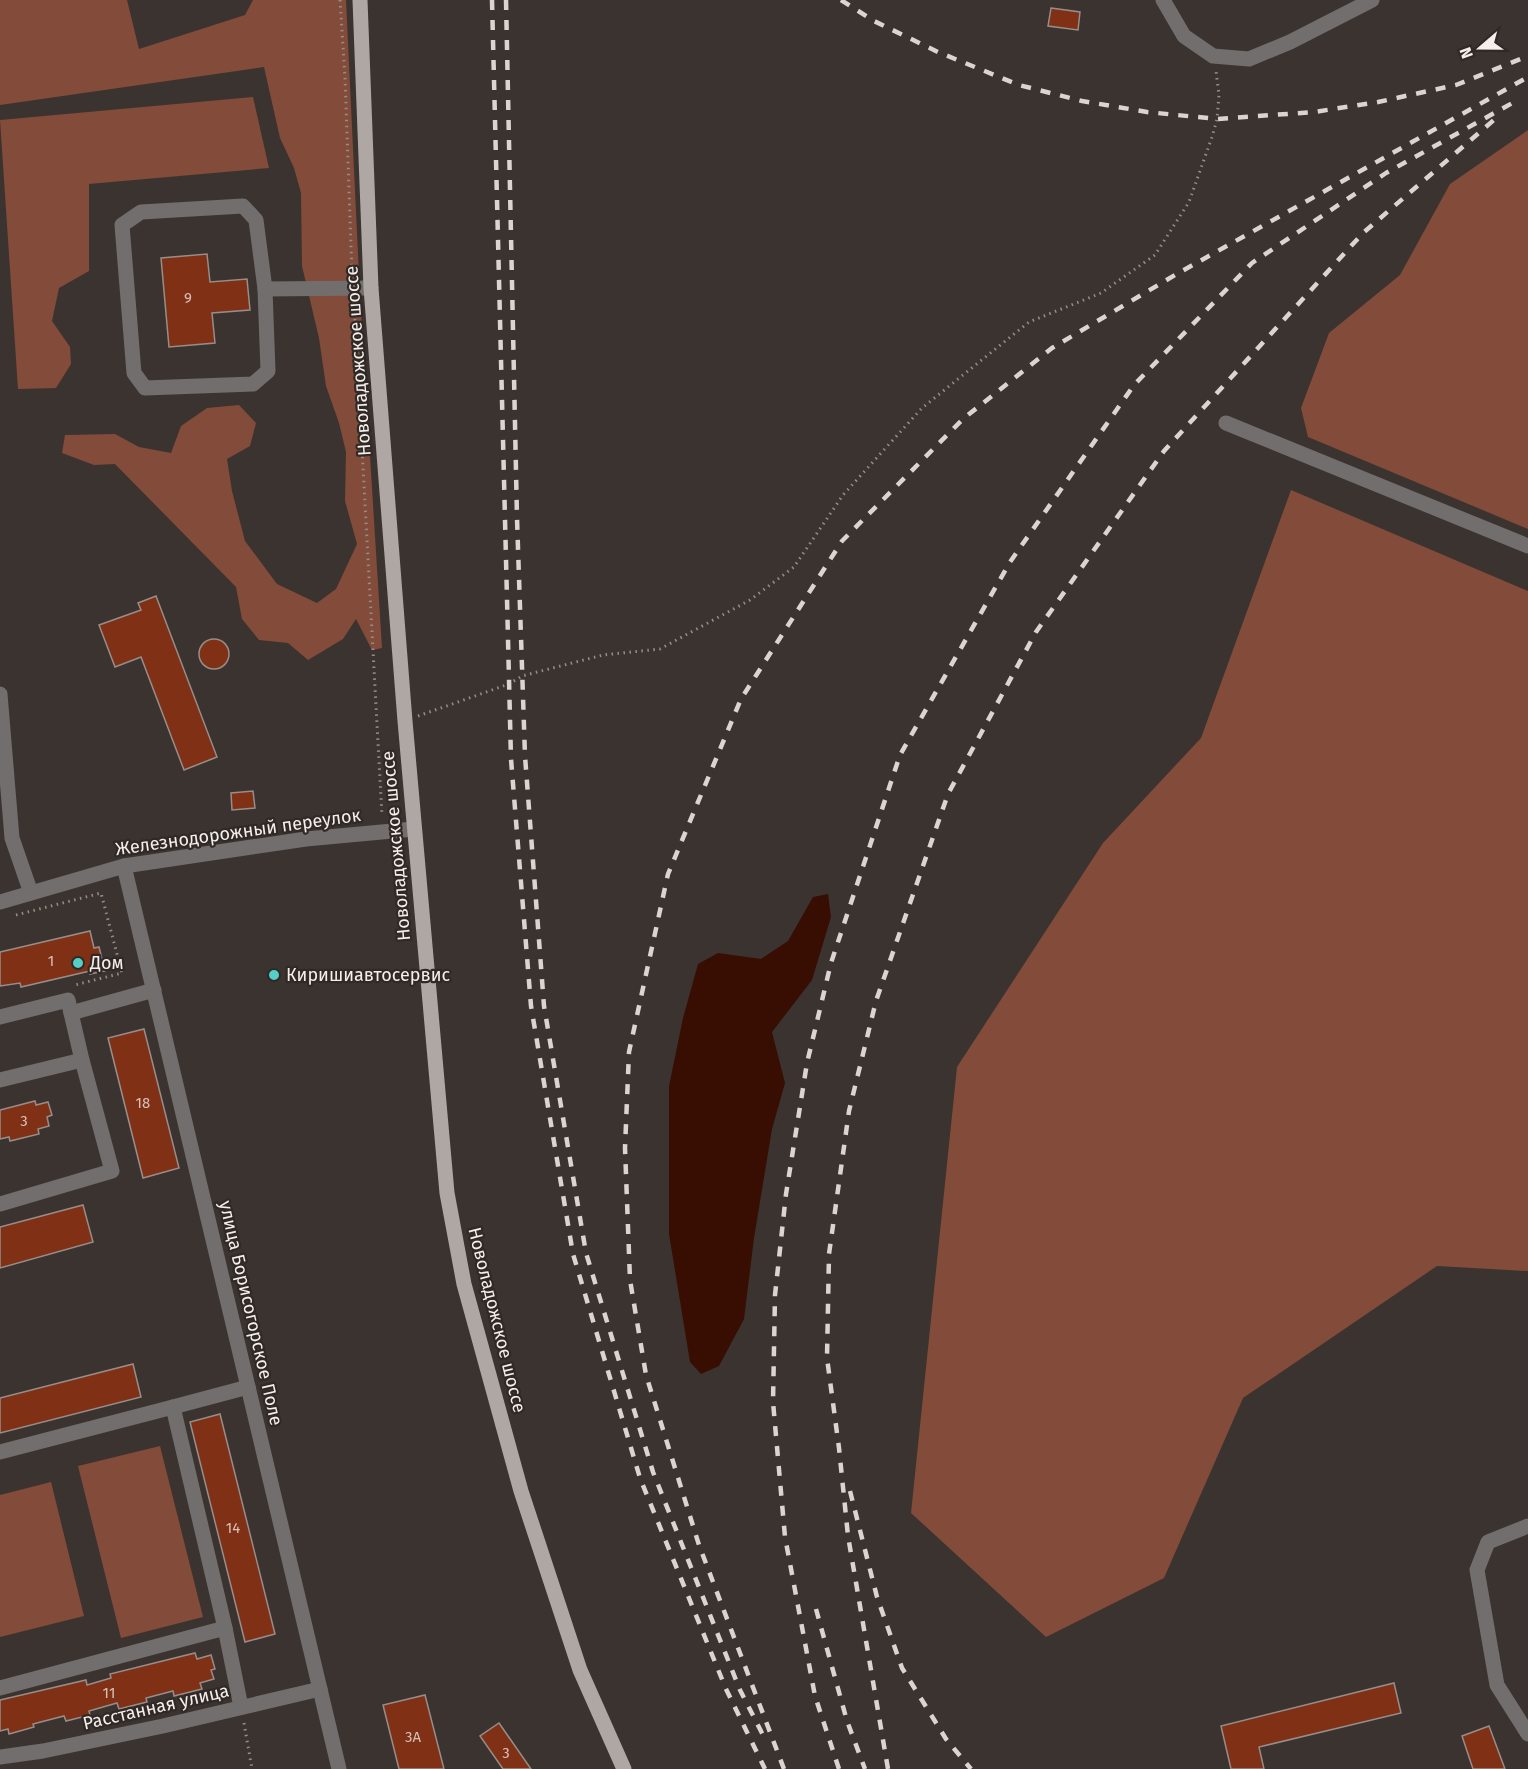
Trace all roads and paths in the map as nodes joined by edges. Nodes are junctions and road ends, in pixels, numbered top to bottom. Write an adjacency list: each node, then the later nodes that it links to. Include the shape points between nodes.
1 (340, 0): 8 (path)
2 (360, 0): 9 (main road, Новоладожское шоссе)
3 (1163, 0): 6 (street, via 1184,36)
4 (1372, 0): 5 (street)
5 (1346, 6): 6 (street, via 1290,42 1249,59)
6 (1213, 56): 13 (path, via 1219,94 1212,137 1189,202 1155,255 1101,293 1029,322 922,408 843,495 794,567 750,600 660,649 603,655 522,676)
7 (265, 288): 7 (street, via 256,220 243,206 141,213 122,225 134,373 145,388 253,384 268,370); 8 (street)
8 (353, 288): 9 (street); 16 (path)
9 (371, 288): 13 (main road, Новоладожское шоссе)
10 (1226, 423): 11 (street)
11 (1528, 546)
12 (0, 694): 14 (street)
13 (405, 721): 15 (main road, Новоладожское шоссе)
14 (5, 824): 18 (street)
15 (414, 829): 16 (street, Железнодорожный переулок); 40 (main road, Новоладожское шоссе, via 447,1193 464,1284 521,1491 580,1670)
16 (383, 832): 17 (street, Железнодорожный переулок, via 306,839)
17 (124, 866): 18 (street, Железнодорожный переулок); 22 (street, улица Борисогорское Поле)
18 (31, 893): 19 (street, Железнодорожный переулок)
19 (0, 902)
20 (11, 916): 21 (path, via 101,893 122,973)
21 (66, 988)
22 (154, 990): 23 (street); 28 (street, улица Борисогорское Поле)
23 (72, 1013): 24 (street, via 68,1000); 25 (street)
24 (0, 1017)
25 (82, 1060): 26 (street); 27 (street, via 112,1171)
26 (0, 1080)
27 (0, 1204)
28 (248, 1387): 29 (street); 34 (street, улица Борисогорское Поле)
29 (173, 1407): 30 (street); 32 (street)
30 (0, 1452)
31 (1528, 1526): 36 (street, via 1488,1542 1477,1570 1497,1685)
32 (225, 1628): 33 (street); 35 (street)
33 (0, 1688)
34 (320, 1689): 35 (street, Расстанная улица); 39 (street, улица Борисогорское Поле)
35 (243, 1715): 37 (street, Расстанная улица); 38 (path)
36 (1528, 1734)
37 (0, 1757)
38 (252, 1769)
39 (339, 1769)
40 (624, 1769)

